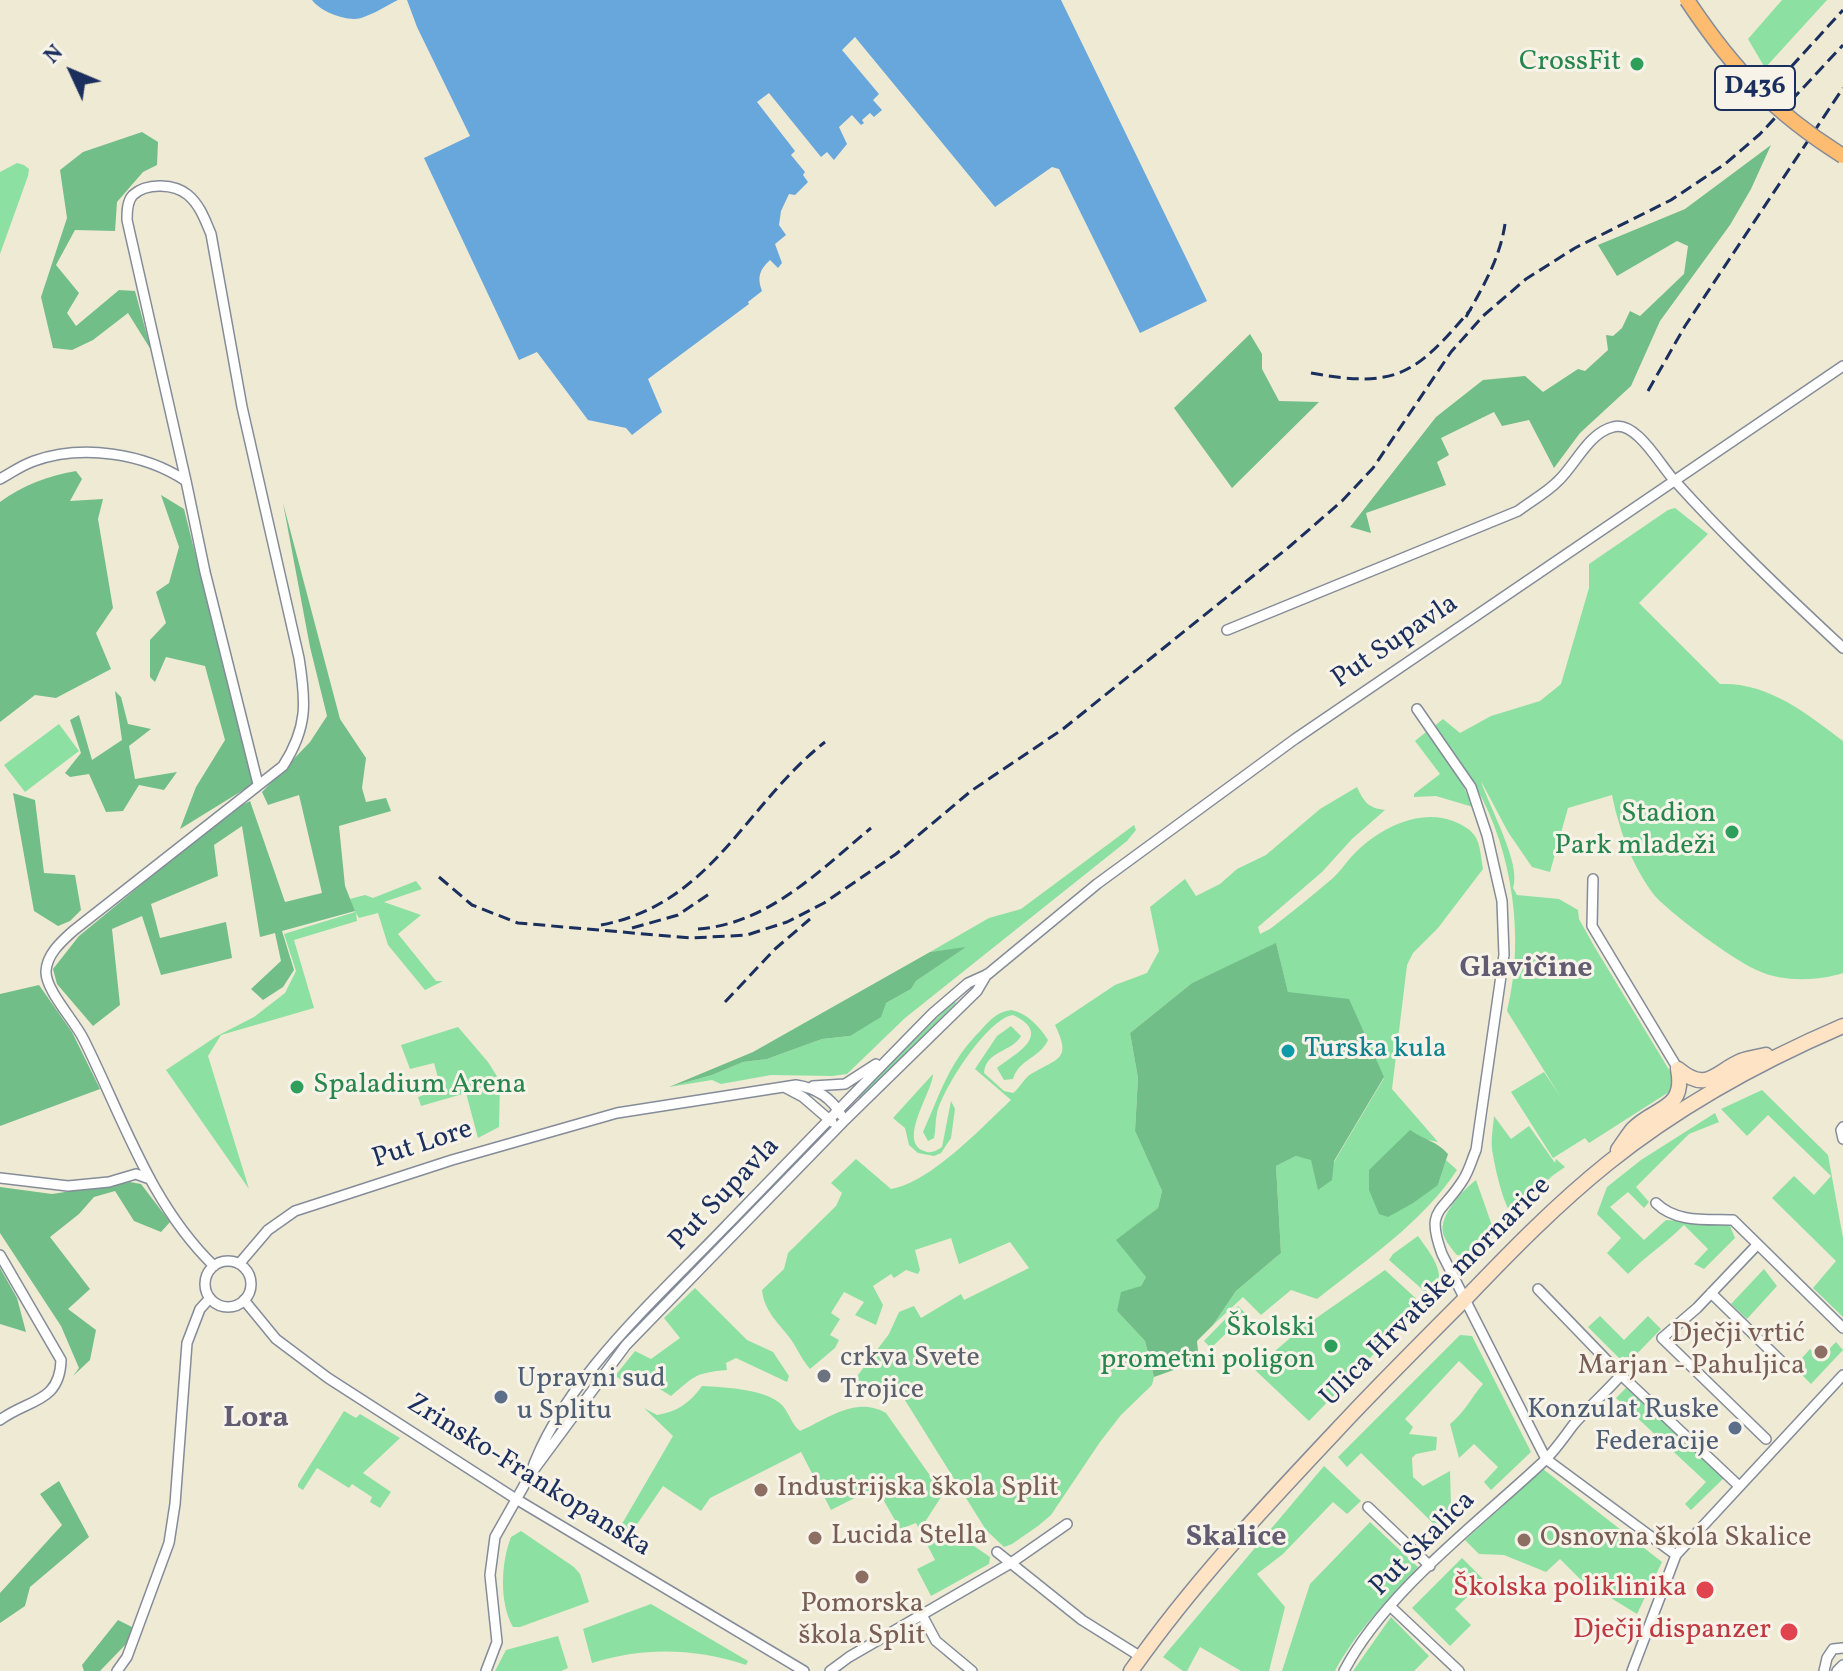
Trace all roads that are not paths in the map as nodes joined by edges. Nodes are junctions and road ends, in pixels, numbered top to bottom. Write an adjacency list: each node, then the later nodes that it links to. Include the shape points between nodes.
1 (1687, 0): 2 (main road, D436, bridge, via 1762,95 1791,122)
2 (1843, 156)
3 (1843, 366): 6 (street, Put Supavla)
4 (0, 479): 5 (street, via 34,461 84,453 129,456 165,467)
5 (186, 481): 10 (street); 10 (street, via 127,220 133,195 162,185 189,195 211,234 242,407 306,700 294,749 283,766)
6 (1674, 481): 7 (street, via 1638,435 1615,426 1518,511); 8 (street); 12 (street, Put Supavla, via 1295,739 1097,884)
7 (1227, 630)
8 (1843, 648)
9 (1417, 709): 35 (street, via 1471,787 1502,901 1504,955 1476,1150 1464,1180 1435,1218 1442,1254)
10 (258, 784): 26 (street, via 73,931 49,958 49,987 83,1037)
11 (1593, 879): 16 (street, via 1592,926)
12 (988, 974): 15 (street, Put Supavla, via 968,983); 21 (street, Put Supavla, via 977,991)
13 (1843, 1026): 14 (main road, Ulica Hrvatske mornarice)
14 (1786, 1051): 16 (main road, via 1743,1060 1703,1082); 24 (main road, Ulica Hrvatske mornarice, via 1696,1102)
15 (890, 1056): 18 (street, Put Lore, via 845,1084); 19 (street, Put Supavla)
16 (1678, 1069): 24 (main road, via 1680,1088 1674,1100 1634,1128)
17 (783, 1086): 18 (street, Put Lore); 20 (street); 30 (street, Put Lore, via 617,1113 295,1211 268,1230)
18 (807, 1087): 19 (street)
19 (838, 1110): 20 (street, Put Supavla); 21 (street)
20 (829, 1120): 21 (street); 44 (street, Put Supavla, via 632,1324 572,1395 540,1445)
21 (843, 1122): 44 (street, Put Supavla, via 626,1345)
22 (1843, 1127): 23 (street)
23 (1843, 1139)
24 (1609, 1163): 35 (main road, Ulica Hrvatske mornarice)
25 (0, 1178): 26 (street, via 68,1186 136,1174)
26 (147, 1178): 31 (street)
27 (1656, 1203): 28 (street, via 1681,1218 1733,1220)
28 (1757, 1245): 33 (street); 37 (street)
29 (0, 1255): 41 (street, via 61,1360 61,1377 50,1393)
30 (239, 1264): 31 (street); 36 (street, via 251,1281)
31 (214, 1266): 34 (street, via 206,1278)
32 (1538, 1289): 39 (street)
33 (1711, 1293): 38 (street); 42 (street, via 1662,1338)
34 (210, 1298): 36 (street, via 223,1307); 59 (street, via 187,1343 169,1543)
35 (1465, 1299): 43 (street); 56 (main road, Ulica Hrvatske mornarice, via 1269,1504)
36 (244, 1300): 46 (street, Zrinsko-Frankopanska, via 276,1339 328,1378)
37 (1843, 1328)
38 (1785, 1365)
39 (1621, 1375): 43 (street, Put Skalica); 45 (street)
40 (1843, 1375): 45 (street)
41 (0, 1420)
42 (1766, 1439)
43 (1546, 1459): 50 (street); 52 (street, Put Skalica)
44 (530, 1475): 46 (street, Put Supavla)
45 (1739, 1486): 50 (street)
46 (516, 1499): 60 (street, Put Supavla, via 490,1556 497,1642); 61 (street, Zrinsko-Frankopanska)
47 (1368, 1507): 52 (street)
48 (1067, 1524): 51 (street)
49 (997, 1552): 51 (street)
50 (1676, 1555): 57 (street)
51 (1011, 1563): 54 (street); 56 (street, via 1082,1620)
52 (1430, 1566): 53 (street, Put Skalica)
53 (1391, 1607): 65 (street, Put Skalica); 66 (street)
54 (922, 1615): 62 (street); 63 (street, via 936,1641)
55 (1843, 1648): 69 (street, via 1833,1649)
56 (1141, 1657): 64 (main road, Ulica Hrvatske mornarice)
57 (1636, 1660): 67 (street); 68 (street)
58 (1843, 1665): 70 (street)
59 (117, 1671)
60 (486, 1671)
61 (804, 1671)
62 (830, 1671)
63 (972, 1671)
64 (1131, 1671)
65 (1344, 1671)
66 (1459, 1671)
67 (1632, 1671)
68 (1644, 1671)
69 (1824, 1671)
70 (1837, 1671)

